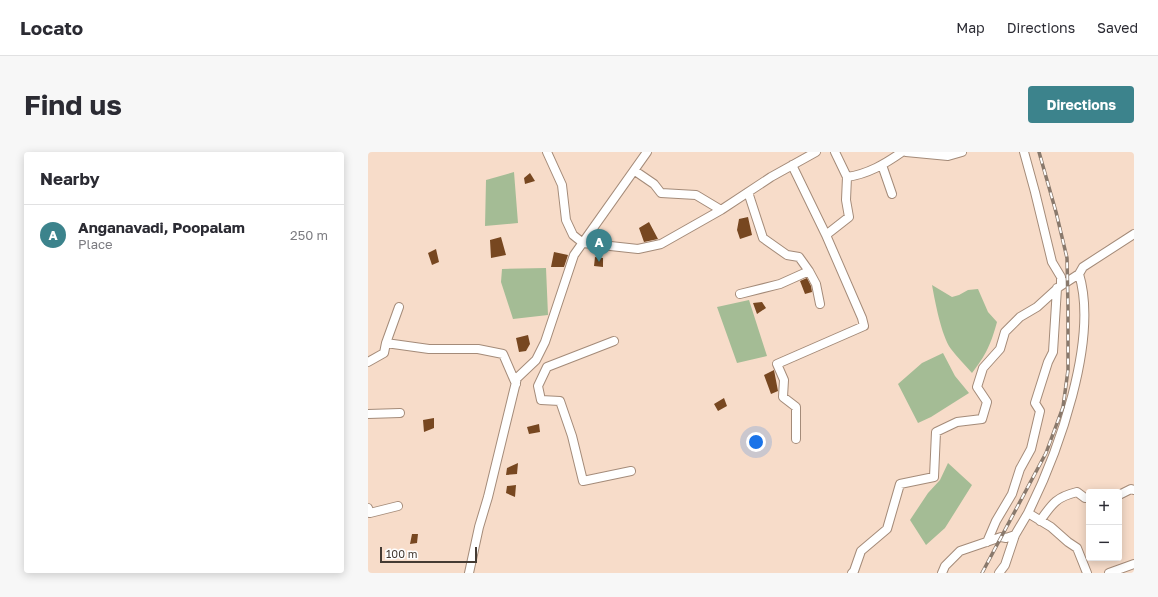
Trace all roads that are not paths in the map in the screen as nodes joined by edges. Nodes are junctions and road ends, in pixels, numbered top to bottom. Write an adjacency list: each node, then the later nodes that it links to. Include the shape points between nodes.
1 (547, 152): 18 (street, via 562,185 566,220 573,235)
2 (647, 152): 11 (street)
3 (816, 152): 9 (street)
4 (835, 152): 12 (street)
5 (902, 152): 10 (street)
6 (906, 152): 7 (street, via 948,156)
7 (962, 152)
8 (1024, 152): 21 (street, via 1052,262 1061,277)
9 (792, 165): 13 (street); 17 (street)
10 (882, 165): 12 (street, via 860,175); 14 (street)
11 (635, 171): 15 (street, via 654,184 661,193 696,194); 18 (street)
12 (847, 177): 17 (street, via 846,200 849,217)
13 (748, 192): 15 (street); 19 (street, via 763,238 787,255 799,257)
14 (892, 194)
15 (721, 210): 18 (street, via 661,244 638,249)
16 (1134, 234): 20 (street, via 1083,267)
17 (826, 235): 31 (street, via 864,326 778,364 784,380 783,397 796,407)
18 (583, 243): 28 (street, via 574,255 545,342 536,360 517,378)
19 (809, 271): 22 (street, via 780,284); 23 (street, via 816,284)
20 (1079, 274): 21 (street); 38 (street, via 1086,311 1078,373 1060,433 1039,491)
21 (1059, 287): 41 (street, via 1053,352 1036,403 1040,411 1031,449 1020,469 1012,494); 44 (street, via 1005,332 1000,349 983,368 977,387 987,402 982,419 957,422 936,432 934,477 900,484 887,529 861,551)
22 (740, 294)
23 (820, 304)
24 (399, 307): 26 (street)
25 (614, 341): 32 (street, via 547,367 538,386 541,400 560,401 583,481)
26 (386, 343): 27 (street, via 384,353); 28 (street, via 429,349 478,349 503,354)
27 (368, 362)
28 (516, 384): 43 (street)
29 (400, 413): 30 (street)
30 (368, 414)
31 (796, 439)
32 (631, 471)
33 (1134, 490): 34 (street)
34 (1122, 493)
35 (1086, 498): 39 (street, via 1077,492 1064,495 1052,505)
36 (398, 506): 37 (street, via 370,512)
37 (368, 508)
38 (1028, 513): 39 (street); 40 (street)
39 (1040, 521): 47 (street, via 1077,548)
40 (1015, 535): 41 (street); 46 (street, via 1005,565)
41 (987, 542): 45 (street, via 960,551 945,566)
42 (1134, 564): 48 (street)
43 (468, 573)
44 (852, 573)
45 (942, 573)
46 (999, 573)
47 (1087, 573)
48 (1109, 573)

